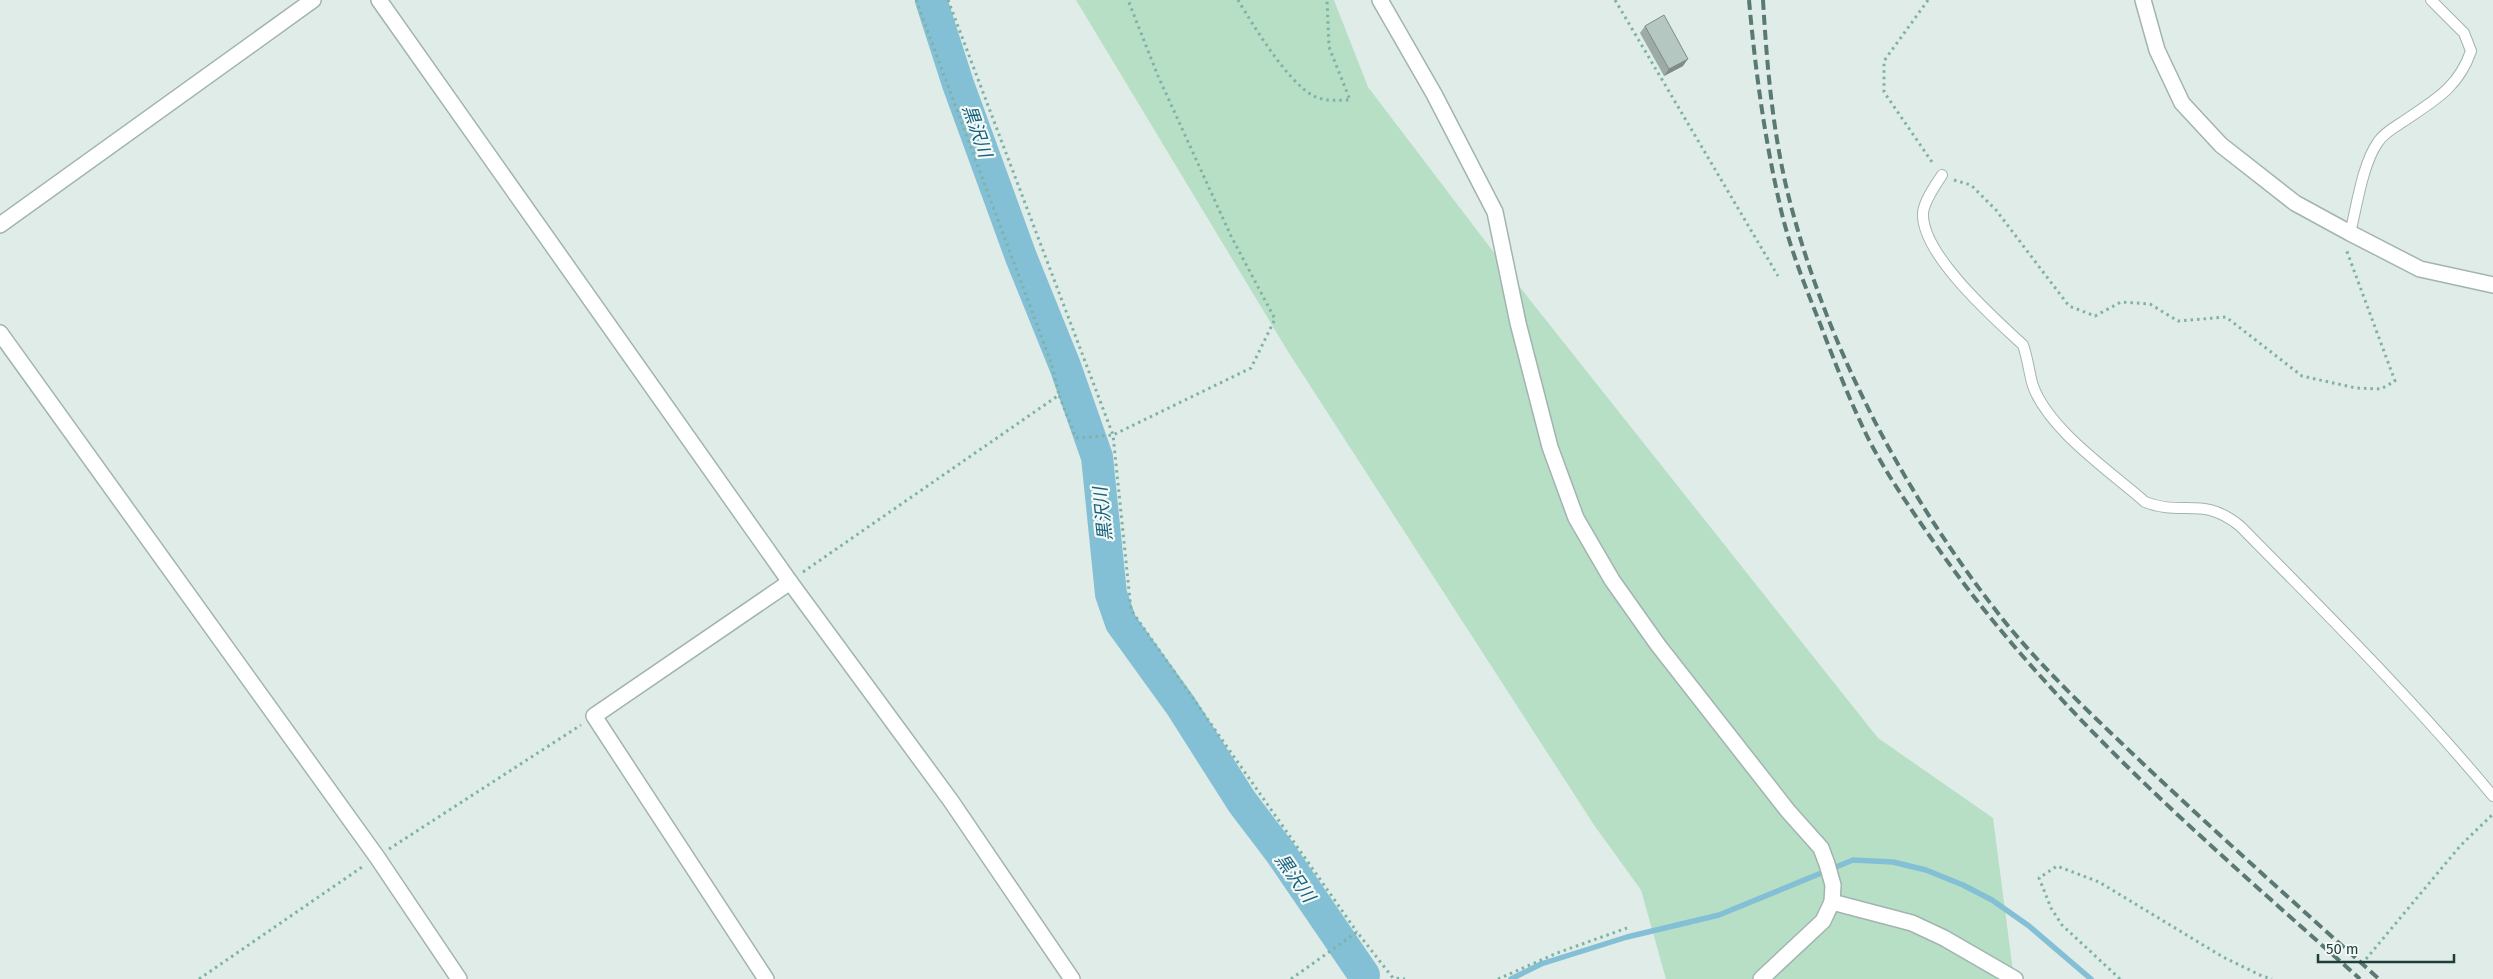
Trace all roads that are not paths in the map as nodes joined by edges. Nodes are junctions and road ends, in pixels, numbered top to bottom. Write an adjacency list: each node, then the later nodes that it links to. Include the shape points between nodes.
1 (313, 0): 7 (street)
2 (379, 0): 11 (street)
3 (1380, 0): 13 (street, via 1434,94 1495,212 1518,323 1550,447 1576,518 1612,580 1658,645 1788,811 1821,848 1833,885)
4 (2143, 0): 8 (street, via 2157,50 2182,103 2221,145 2295,203)
5 (2431, 0): 8 (lane, via 2464,33 2471,51 2465,69 2449,88 2387,132 2378,142)
6 (1942, 176): 12 (lane, via 1923,212 1930,240 1947,268 2023,345 2033,386 2054,423 2145,502 2162,508 2208,508 2226,514 2355,643)
7 (0, 225)
8 (2344, 230): 9 (street, via 2420,269)
9 (2493, 285)
10 (0, 333): 14 (street, via 377,858)
11 (790, 582): 15 (street, via 594,716); 16 (street, via 951,801)
12 (2493, 796)
13 (1832, 902): 17 (street, via 1823,920); 18 (street, via 1912,923)
14 (459, 979)
15 (766, 979)
16 (1072, 979)
17 (1761, 979)
18 (2015, 979)

